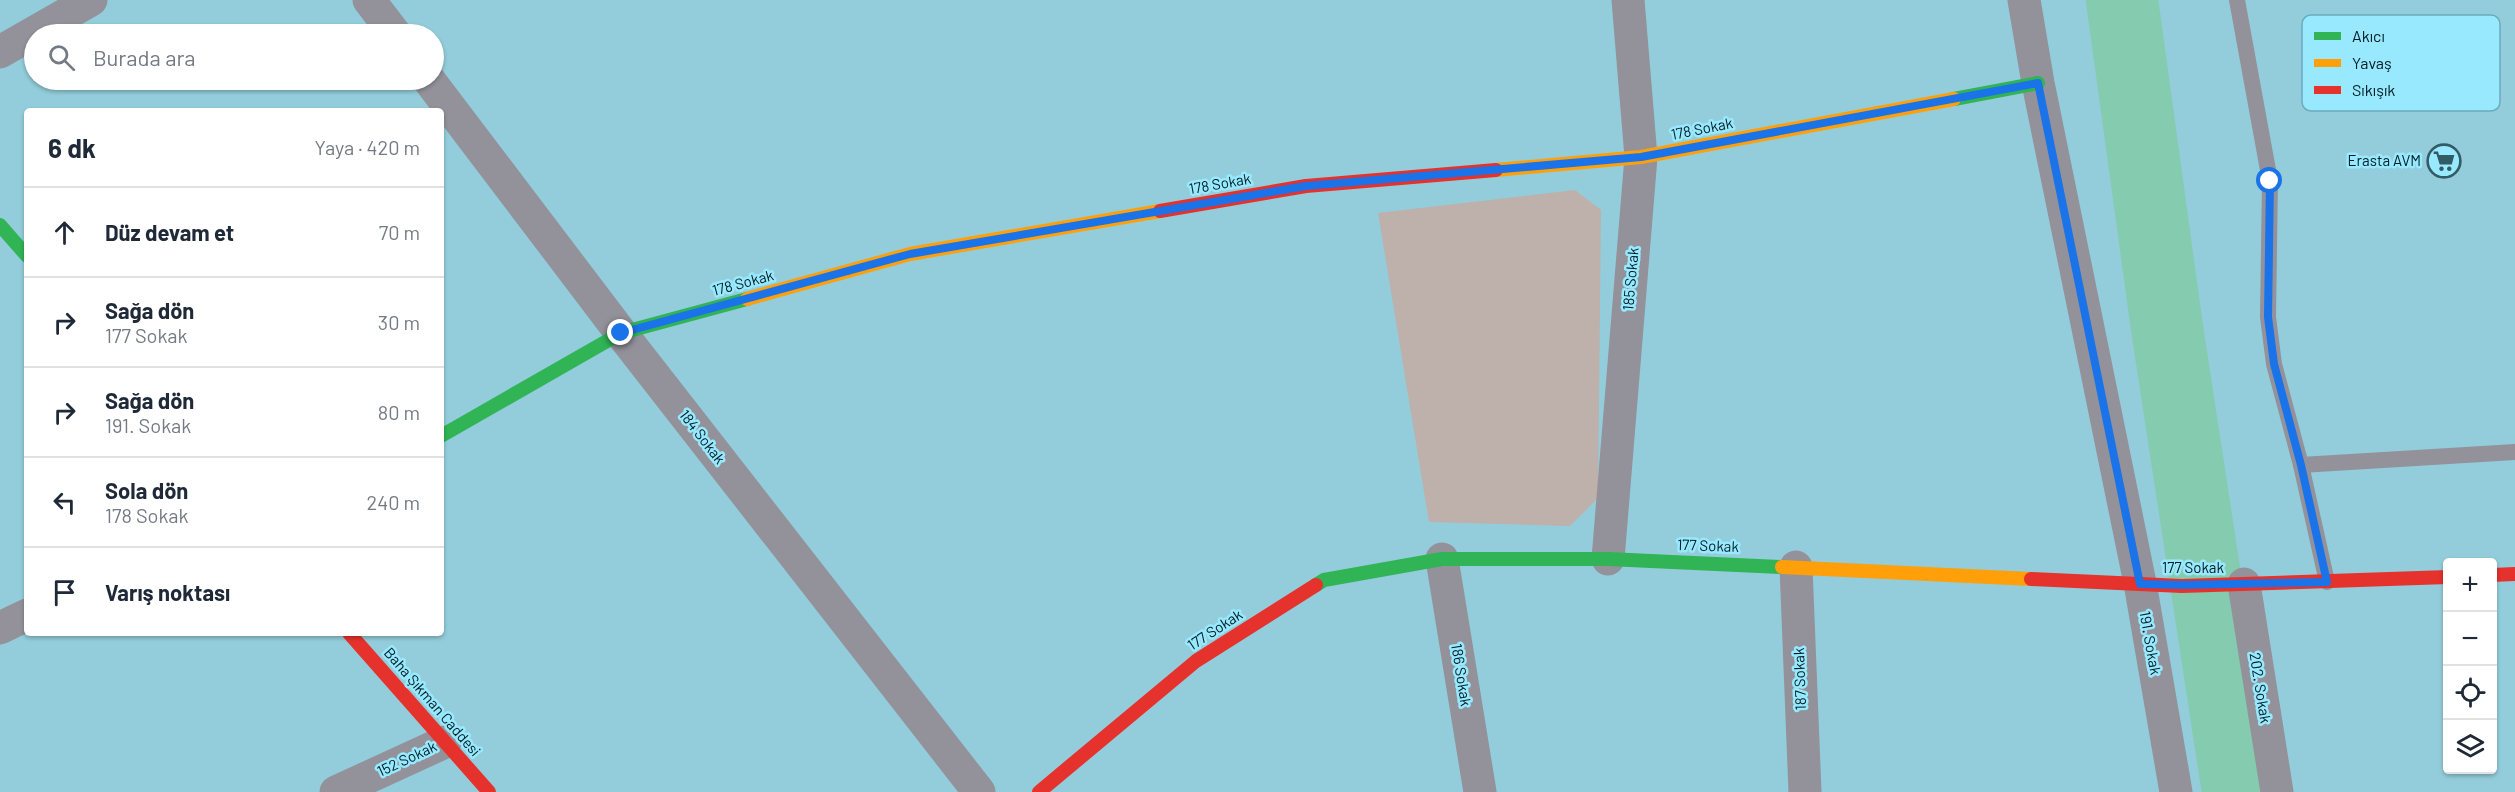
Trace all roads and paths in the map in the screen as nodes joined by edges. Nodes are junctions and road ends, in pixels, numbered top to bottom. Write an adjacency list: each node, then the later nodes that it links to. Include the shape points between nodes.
1 (91, 0): 6 (street)
2 (369, 0): 7 (street)
3 (1628, 0): 12 (street, 185 Sokak)
4 (2025, 0): 10 (street, 191. Sokak)
5 (2237, 0): 16 (lane, via 2270,181 2268,317 2274,364)
6 (49, 24)
7 (387, 24)
8 (24, 38): 9 (street)
9 (0, 52)
10 (2038, 83): 12 (street, 178 Sokak); 24 (street, 191. Sokak)
11 (437, 90): 13 (street, 184 Sokak)
12 (1641, 157): 13 (street, 178 Sokak, via 1306,186 910,254); 18 (street, 185 Sokak)
13 (621, 333): 14 (street, 178 Sokak); 32 (street, 184 Sokak)
14 (444, 434)
15 (2515, 452): 16 (lane)
16 (2301, 465): 23 (lane)
17 (1442, 559): 18 (street, 177 Sokak); 33 (street, 177 Sokak, via 1324,580 1196,661); 34 (street, 186 Sokak)
18 (1608, 559): 19 (street, 177 Sokak)
19 (1796, 567): 24 (street, 177 Sokak); 35 (street, 187 Sokak)
20 (2497, 574): 21 (street)
21 (2515, 574)
22 (2443, 577): 23 (street, 177 Sokak)
23 (2327, 582): 25 (street, 177 Sokak)
24 (2140, 584): 25 (street, 177 Sokak); 36 (street, 191. Sokak)
25 (2244, 584): 37 (street, 202. Sokak)
26 (24, 616): 27 (street)
27 (0, 628)
28 (352, 636): 29 (street, Baha Şıkman Caddesi)
29 (445, 742): 30 (street, 152 Sokak); 31 (street, Baha Şıkman Caddesi)
30 (336, 792)
31 (489, 792)
32 (979, 792)
33 (1039, 792)
34 (1480, 792)
35 (1805, 792)
36 (2176, 792)
37 (2277, 792)

